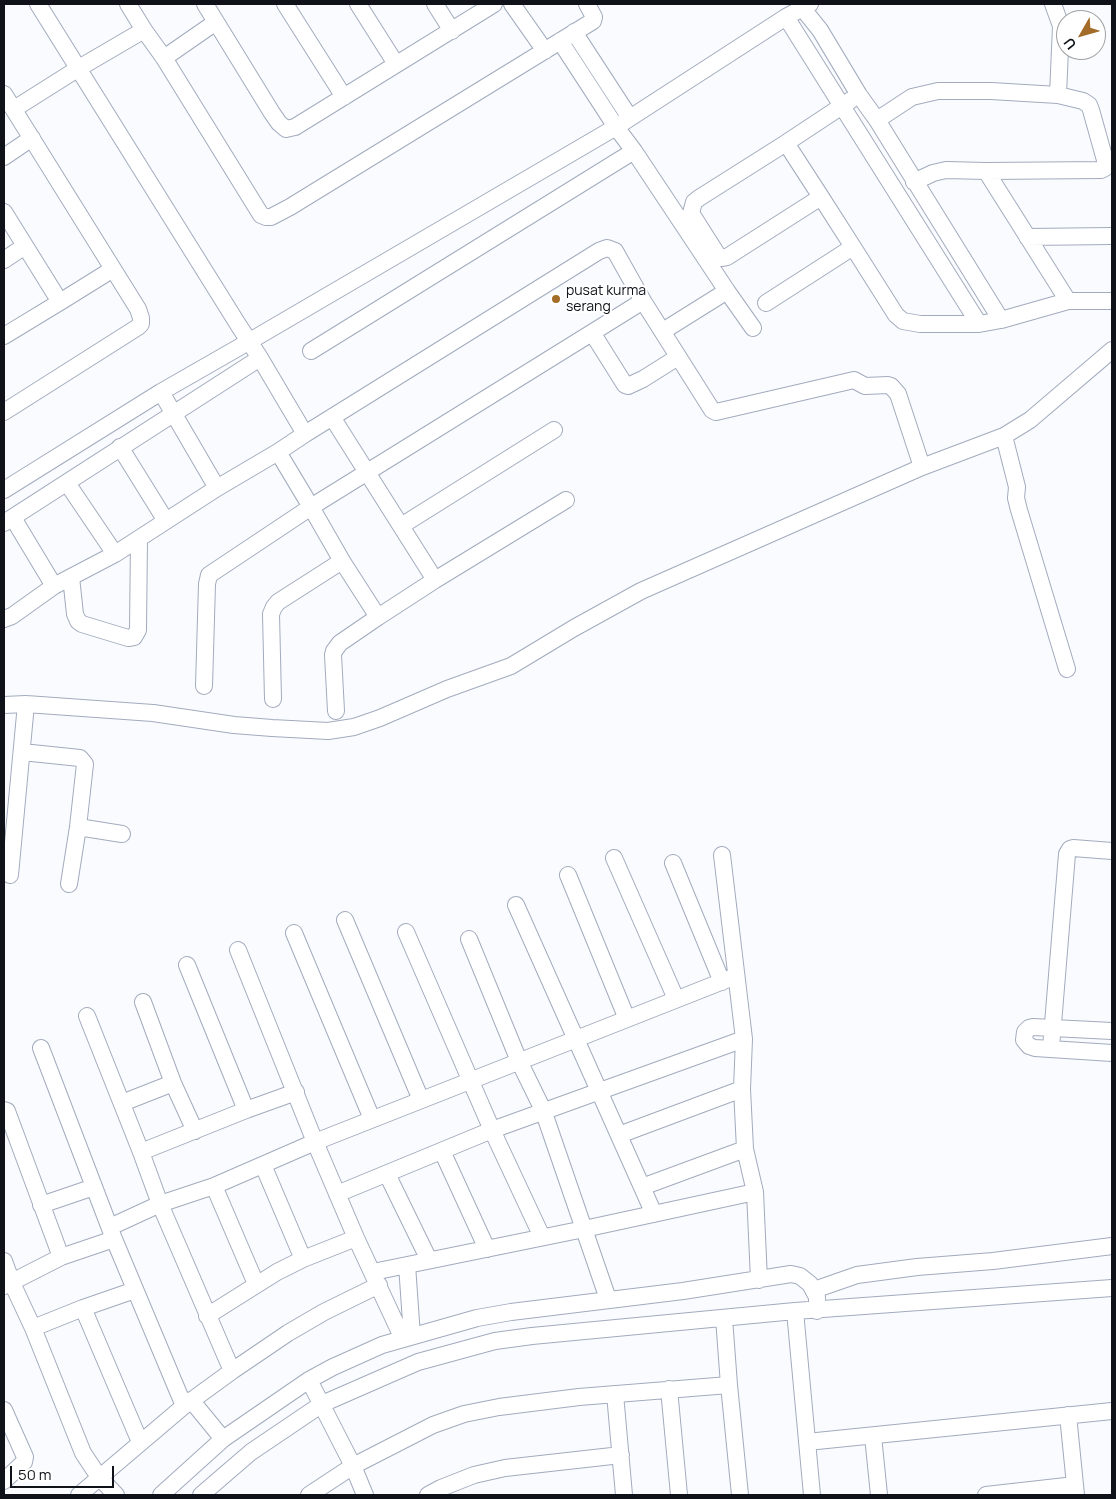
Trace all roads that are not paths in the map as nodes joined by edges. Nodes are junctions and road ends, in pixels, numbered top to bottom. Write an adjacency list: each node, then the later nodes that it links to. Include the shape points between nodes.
1 (38, 4): 20 (street)
2 (128, 4): 14 (street)
3 (205, 4): 13 (street)
4 (285, 4): 24 (street)
5 (358, 4): 19 (street)
6 (434, 4): 15 (street)
7 (494, 4): 15 (street)
8 (512, 4): 17 (street)
9 (587, 4): 16 (street, via 594,19)
10 (1053, 4): 23 (street, via 1061,26)
11 (804, 5): 12 (street); 22 (street)
12 (786, 17): 25 (street); 27 (street)
13 (216, 22): 18 (street); 24 (street, via 272,113 286,129 295,127)
14 (144, 30): 18 (street); 20 (street)
15 (452, 31): 19 (street)
16 (567, 36): 17 (street); 27 (street); 29 (street)
17 (545, 51): 18 (street, via 290,207 266,217 261,214)
18 (164, 58)
19 (396, 64): 24 (street)
20 (78, 68): 26 (street); 56 (street)
21 (4, 94): 26 (street)
22 (859, 95): 25 (street); 28 (street)
23 (1058, 95): 28 (street, via 938,91 912,97); 34 (street, via 1088,105 1105,168)
24 (344, 97)
25 (843, 106): 31 (street); 51 (street)
26 (14, 109): 30 (street)
27 (630, 118): 29 (street)
28 (876, 120): 35 (street)
29 (616, 127): 32 (street); 56 (street)
30 (32, 138): 33 (street); 43 (street)
31 (786, 143): 36 (street); 36 (street, via 694,202 691,213 717,254 721,258 727,257)
32 (634, 152): 44 (street); 58 (street)
33 (4, 156)
34 (986, 171): 35 (street, via 946,170 933,172); 39 (street)
35 (914, 182): 50 (street)
36 (821, 196): 41 (street)
37 (4, 212): 40 (street)
38 (1112, 236): 39 (street)
39 (1027, 237): 45 (street)
40 (25, 246): 42 (street); 47 (street)
41 (853, 246): 49 (street); 51 (street, via 903,321)
42 (4, 260)
43 (113, 269): 47 (street); 62 (street, via 141,314 141,324)
44 (727, 290): 52 (street); 53 (street)
45 (1068, 301): 46 (street); 50 (street)
46 (1112, 301)
47 (60, 302): 55 (street)
48 (643, 302): 53 (street); 54 (street); 64 (street, via 615,251 607,248)
49 (766, 304)
50 (1001, 320): 51 (street)
51 (979, 324)
52 (753, 328)
53 (663, 331): 60 (street)
54 (593, 334): 60 (street, via 628,386); 73 (street)
55 (4, 336)
56 (250, 341): 59 (street); 61 (street)
57 (1112, 350): 67 (street, via 1030,420)
58 (311, 351)
59 (260, 358): 63 (street); 66 (street)
60 (678, 358): 72 (street, via 709,407 716,412 854,380 865,386 891,386 898,394)
61 (161, 392): 63 (street); 68 (street)
62 (4, 412)
63 (174, 413): 69 (street); 75 (street)
64 (332, 417): 66 (street); 73 (street)
65 (554, 430): 81 (street)
66 (305, 434): 70 (street)
67 (1004, 436): 72 (street); 90 (street, via 1017,487 1019,510)
68 (88, 438): 71 (street); 76 (street)
69 (120, 447): 71 (street); 80 (street)
70 (278, 452): 75 (street); 78 (street)
71 (102, 458): 74 (street)
72 (922, 467): 93 (street, via 641,591 511,666 354,727 328,731 272,728)
73 (367, 472): 78 (street); 81 (street)
74 (67, 483): 79 (street); 83 (street)
75 (217, 488): 80 (street)
76 (4, 490)
77 (566, 500): 86 (street)
78 (311, 507): 84 (street); 91 (street, via 209,575)
79 (8, 520): 87 (street)
80 (166, 520): 82 (street)
81 (401, 526): 86 (street)
82 (139, 539): 83 (street); 85 (street, via 138,630 134,636 128,638 78,621)
83 (114, 554): 85 (street)
84 (342, 561): 88 (street); 92 (street, via 274,607 271,614)
85 (71, 577): 87 (street)
86 (435, 580): 88 (street)
87 (54, 586): 89 (street, via 12,616)
88 (378, 617): 95 (street, via 340,643 334,651)
89 (4, 618)
90 (1067, 669)
91 (204, 686)
92 (272, 700)
93 (26, 704): 94 (street); 96 (street)
94 (4, 705)
95 (336, 711)
96 (22, 752): 97 (street, via 80,758 84,762); 103 (street)
97 (78, 826): 98 (street); 105 (street)
98 (122, 834)
99 (1112, 851): 118 (street, via 1073,848 1067,854)
100 (722, 855): 113 (street)
101 (614, 858): 114 (street)
102 (672, 863): 113 (street)
103 (10, 875)
104 (568, 875): 117 (street)
105 (69, 884)
106 (516, 904): 137 (street)
107 (345, 920): 129 (street)
108 (406, 932): 125 (street)
109 (294, 933): 134 (street)
110 (469, 940): 124 (street)
111 (238, 950): 128 (street)
112 (187, 965): 132 (street)
113 (729, 979): 114 (street); 120 (street)
114 (676, 1000): 117 (street)
115 (143, 1002): 126 (street)
116 (87, 1016): 130 (street)
117 (628, 1018): 124 (street)
118 (1053, 1028): 119 (street); 122 (street); 122 (street, via 1031,1028 1024,1036 1032,1047)
119 (1112, 1031)
120 (744, 1038): 127 (street); 133 (street)
121 (41, 1048): 146 (street)
122 (1051, 1048): 123 (street)
123 (1112, 1053)
124 (519, 1061): 125 (street); 133 (street)
125 (470, 1080): 129 (street); 135 (street)
126 (173, 1083): 130 (street); 136 (street)
127 (742, 1089): 137 (street); 139 (street)
128 (296, 1092): 132 (street); 138 (street)
129 (421, 1100): 134 (street)
130 (122, 1103): 140 (street)
131 (4, 1110): 150 (street, via 7,1110)
132 (246, 1110): 136 (street)
133 (543, 1110): 135 (street); 152 (street)
134 (372, 1119): 138 (street)
135 (492, 1130): 141 (street); 154 (street)
136 (195, 1131): 140 (street)
137 (619, 1135): 145 (street)
138 (315, 1142): 142 (street); 148 (street)
139 (745, 1149): 145 (street); 147 (street)
140 (141, 1152): 149 (street)
141 (442, 1152): 143 (street); 157 (street)
142 (263, 1165): 144 (street); 159 (street)
143 (387, 1174): 148 (street); 160 (street)
144 (214, 1186): 149 (street); 167 (street)
145 (642, 1186): 151 (street)
146 (94, 1187): 150 (street); 153 (street)
147 (755, 1192): 151 (street); 164 (street)
148 (338, 1194): 155 (street)
149 (160, 1204): 153 (street); 174 (street)
150 (41, 1205): 158 (street)
151 (654, 1214): 152 (street)
152 (584, 1229): 154 (street); 170 (street)
153 (112, 1233): 158 (street); 169 (street)
154 (542, 1237): 157 (street)
155 (356, 1238): 159 (street); 163 (street)
156 (1112, 1246): 165 (street, via 917,1267)
157 (487, 1249): 160 (street)
158 (61, 1257): 166 (street)
159 (303, 1259): 167 (street)
160 (429, 1260): 162 (street)
161 (4, 1261): 166 (street)
162 (407, 1265): 163 (street); 177 (street)
163 (376, 1278): 177 (street); 178 (street)
164 (759, 1280): 165 (street, via 791,1274); 170 (street)
165 (808, 1283): 172 (street, via 816,1297)
166 (8, 1284): 176 (street)
167 (256, 1284): 174 (street)
168 (1112, 1288): 172 (street)
169 (135, 1290): 171 (street); 183 (street)
170 (608, 1300): 177 (street, via 477,1318)
171 (83, 1308): 176 (street); 189 (street)
172 (817, 1311): 173 (street)
173 (795, 1312): 175 (street); 190 (street)
174 (207, 1316): 178 (street)
175 (724, 1318): 179 (street); 181 (street, via 495,1341)
176 (33, 1328): 195 (street, via 83,1453)
177 (407, 1338): 181 (street, via 368,1351)
178 (232, 1371): 183 (street)
179 (729, 1385): 180 (street); 208 (street)
180 (669, 1389): 182 (street); 207 (street)
181 (315, 1392): 188 (street); 193 (street); 202 (street)
182 (615, 1394): 191 (street); 193 (street, via 464,1414 434,1425)
183 (188, 1403): 188 (street); 189 (street)
184 (4, 1410): 192 (street, via 25,1456)
185 (1112, 1411): 186 (street)
186 (1068, 1415): 187 (street); 197 (street)
187 (873, 1436): 190 (street); 210 (street)
188 (223, 1439): 201 (street)
189 (140, 1442): 195 (street)
190 (807, 1442): 209 (street)
191 (621, 1456): 205 (street, via 505,1468 474,1475); 206 (street)
192 (22, 1463): 194 (street); 196 (street)
193 (353, 1466): 203 (street); 204 (street)
194 (4, 1471)
195 (99, 1477): 199 (street); 200 (street)
196 (4, 1482)
197 (1076, 1490): 198 (street)
198 (1006, 1494): 211 (street)
199 (79, 1495)
200 (116, 1495)
201 (161, 1495)
202 (201, 1495)
203 (309, 1495)
204 (365, 1495)
205 (428, 1495)
206 (624, 1495)
207 (679, 1495)
208 (740, 1495)
209 (812, 1495)
210 (879, 1495)
211 (986, 1495)

